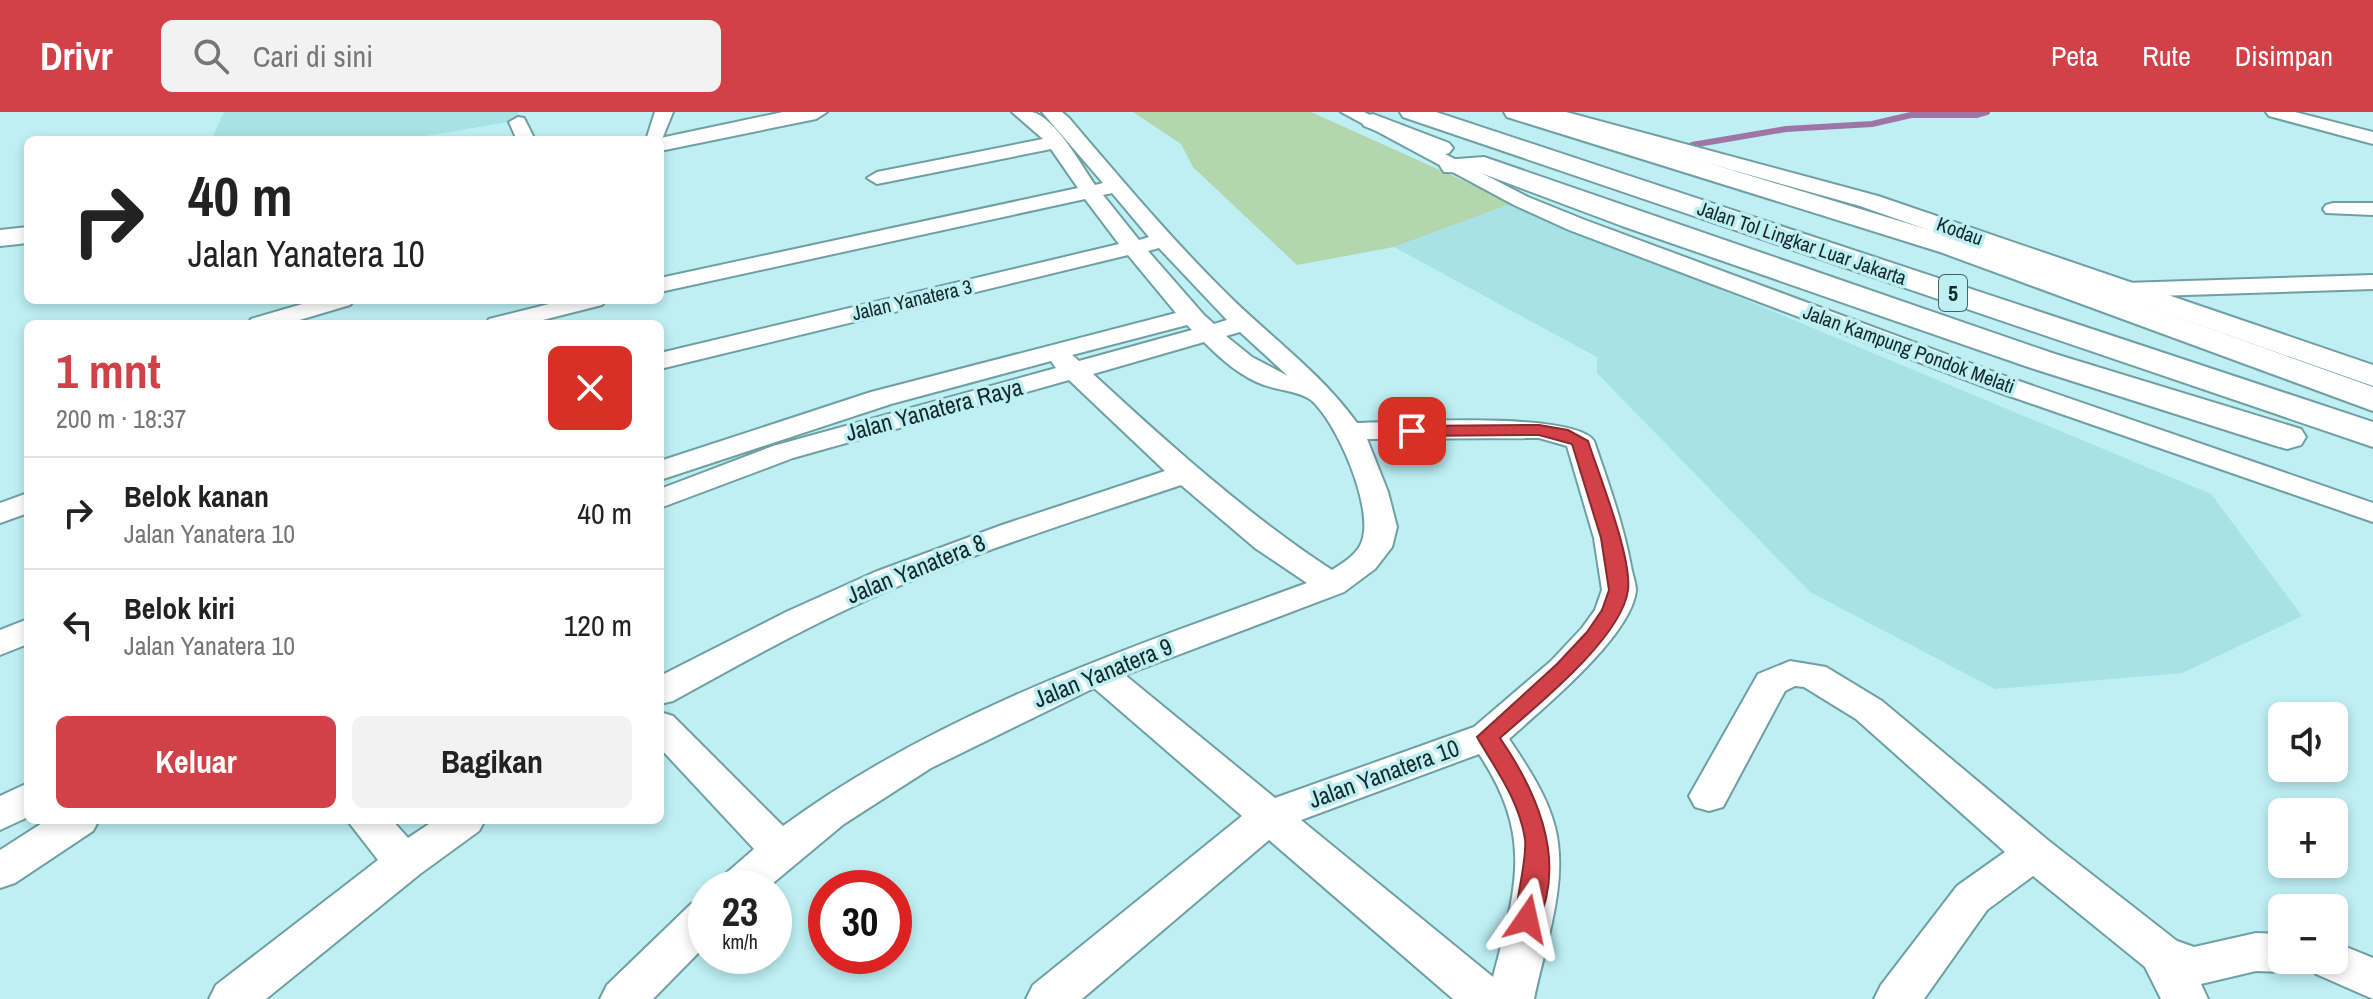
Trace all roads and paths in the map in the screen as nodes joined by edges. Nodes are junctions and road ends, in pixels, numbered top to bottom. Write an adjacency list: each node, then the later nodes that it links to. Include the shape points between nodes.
1 (664, 112): 15 (street)
2 (816, 112): 18 (main road)
3 (1021, 112): 17 (street)
4 (1051, 112): 22 (street)
5 (1412, 112): 19 (highway, Jalan Tol Lingkar Luar Jakarta / 5)
6 (1462, 112): 19 (highway, Jalan Tol Lingkar Luar Jakarta / 5)
7 (1516, 112): 43 (highway, via 1951,246)
8 (1539, 112): 32 (main road, Kodau, via 1855,197)
9 (2275, 112): 13 (street)
10 (1362, 117): 20 (highway)
11 (2373, 119): 13 (street)
12 (518, 122): 14 (street)
13 (2345, 130): 16 (street)
14 (524, 136)
15 (656, 136)
16 (2373, 138)
17 (1057, 142): 21 (street); 23 (street)
18 (664, 143)
19 (1546, 148): 44 (highway, Jalan Tol Lingkar Luar Jakarta / 5); 46 (highway, Jalan Tol Lingkar Luar Jakarta / 5)
20 (1468, 166): 47 (highway, via 2043,361); 52 (street, Jalan Kampung Pondok Melati, via 1549,213 1696,271)
21 (877, 178)
22 (1117, 186): 23 (street); 28 (street)
23 (1090, 192): 29 (street); 31 (street)
24 (2333, 209): 25 (street)
25 (2373, 209)
26 (24, 235): 27 (main road)
27 (0, 238)
28 (1164, 240): 29 (street, Jalan Yanatera 3); 37 (street)
29 (1134, 247): 38 (street); 39 (street, Jalan Yanatera 3)
30 (2373, 282): 32 (street)
31 (664, 284)
32 (2125, 290): 41 (main road, Kodau)
33 (329, 304): 35 (street)
34 (578, 304): 36 (street)
35 (277, 320)
36 (514, 320)
37 (1245, 323): 38 (street, Jalan Yanatera Raya); 42 (street)
38 (1202, 325): 40 (street, Jalan Yanatera Raya); 42 (street, via 1264,376)
39 (664, 360)
40 (1066, 363): 48 (street, Jalan Yanatera Raya, via 881,398); 49 (street); 50 (street, Jalan Yanatera Raya, via 783,452)
41 (2369, 372)
42 (1314, 390): 45 (street)
43 (2373, 400)
44 (2373, 408)
45 (1349, 431): 54 (street, Jalan Yanatera 9, via 1378,506 1381,528 1376,547 1363,564); 60 (street, Jalan Yanatera 10, via 1539,430 1580,441 1610,538 1619,590 1611,611 1584,647)
46 (2373, 435)
47 (2373, 463)
48 (664, 470)
49 (1185, 474): 54 (street, via 1266,541); 58 (street, Jalan Yanatera 8, via 899,574 782,626)
50 (664, 497)
51 (24, 504): 53 (street)
52 (2373, 513)
53 (0, 514)
54 (1332, 585): 57 (street, Jalan Yanatera 9)
55 (24, 632): 56 (street)
56 (0, 644)
57 (1098, 672): 64 (street); 68 (street, Jalan Yanatera 9, via 917,758)
58 (664, 690)
59 (664, 729): 68 (street)
60 (1487, 737): 64 (street, Jalan Yanatera 10); 82 (street, via 1513,774 1537,841 1535,882)
61 (1709, 796): 69 (street, via 1771,683 1790,673 1813,676 1869,710)
62 (24, 800): 63 (street)
63 (0, 815)
64 (1271, 815): 80 (street, Jalan Yanatera 10); 81 (street)
65 (73, 824): 72 (street)
66 (371, 824): 70 (street)
67 (459, 824): 70 (street)
68 (781, 850): 71 (street, Jalan Yanatera 9)
69 (2034, 853): 75 (street); 83 (street, via 1972,898)
70 (405, 862): 78 (street)
71 (758, 870)
72 (0, 871)
73 (688, 935): 79 (street)
74 (2268, 952): 75 (street, via 2193,967)
75 (2161, 954): 84 (street)
76 (2348, 967): 77 (street)
77 (2373, 979)
78 (232, 999)
79 (623, 999)
80 (1049, 999)
81 (1486, 999)
82 (1511, 999)
83 (1897, 999)
84 (2185, 999)

